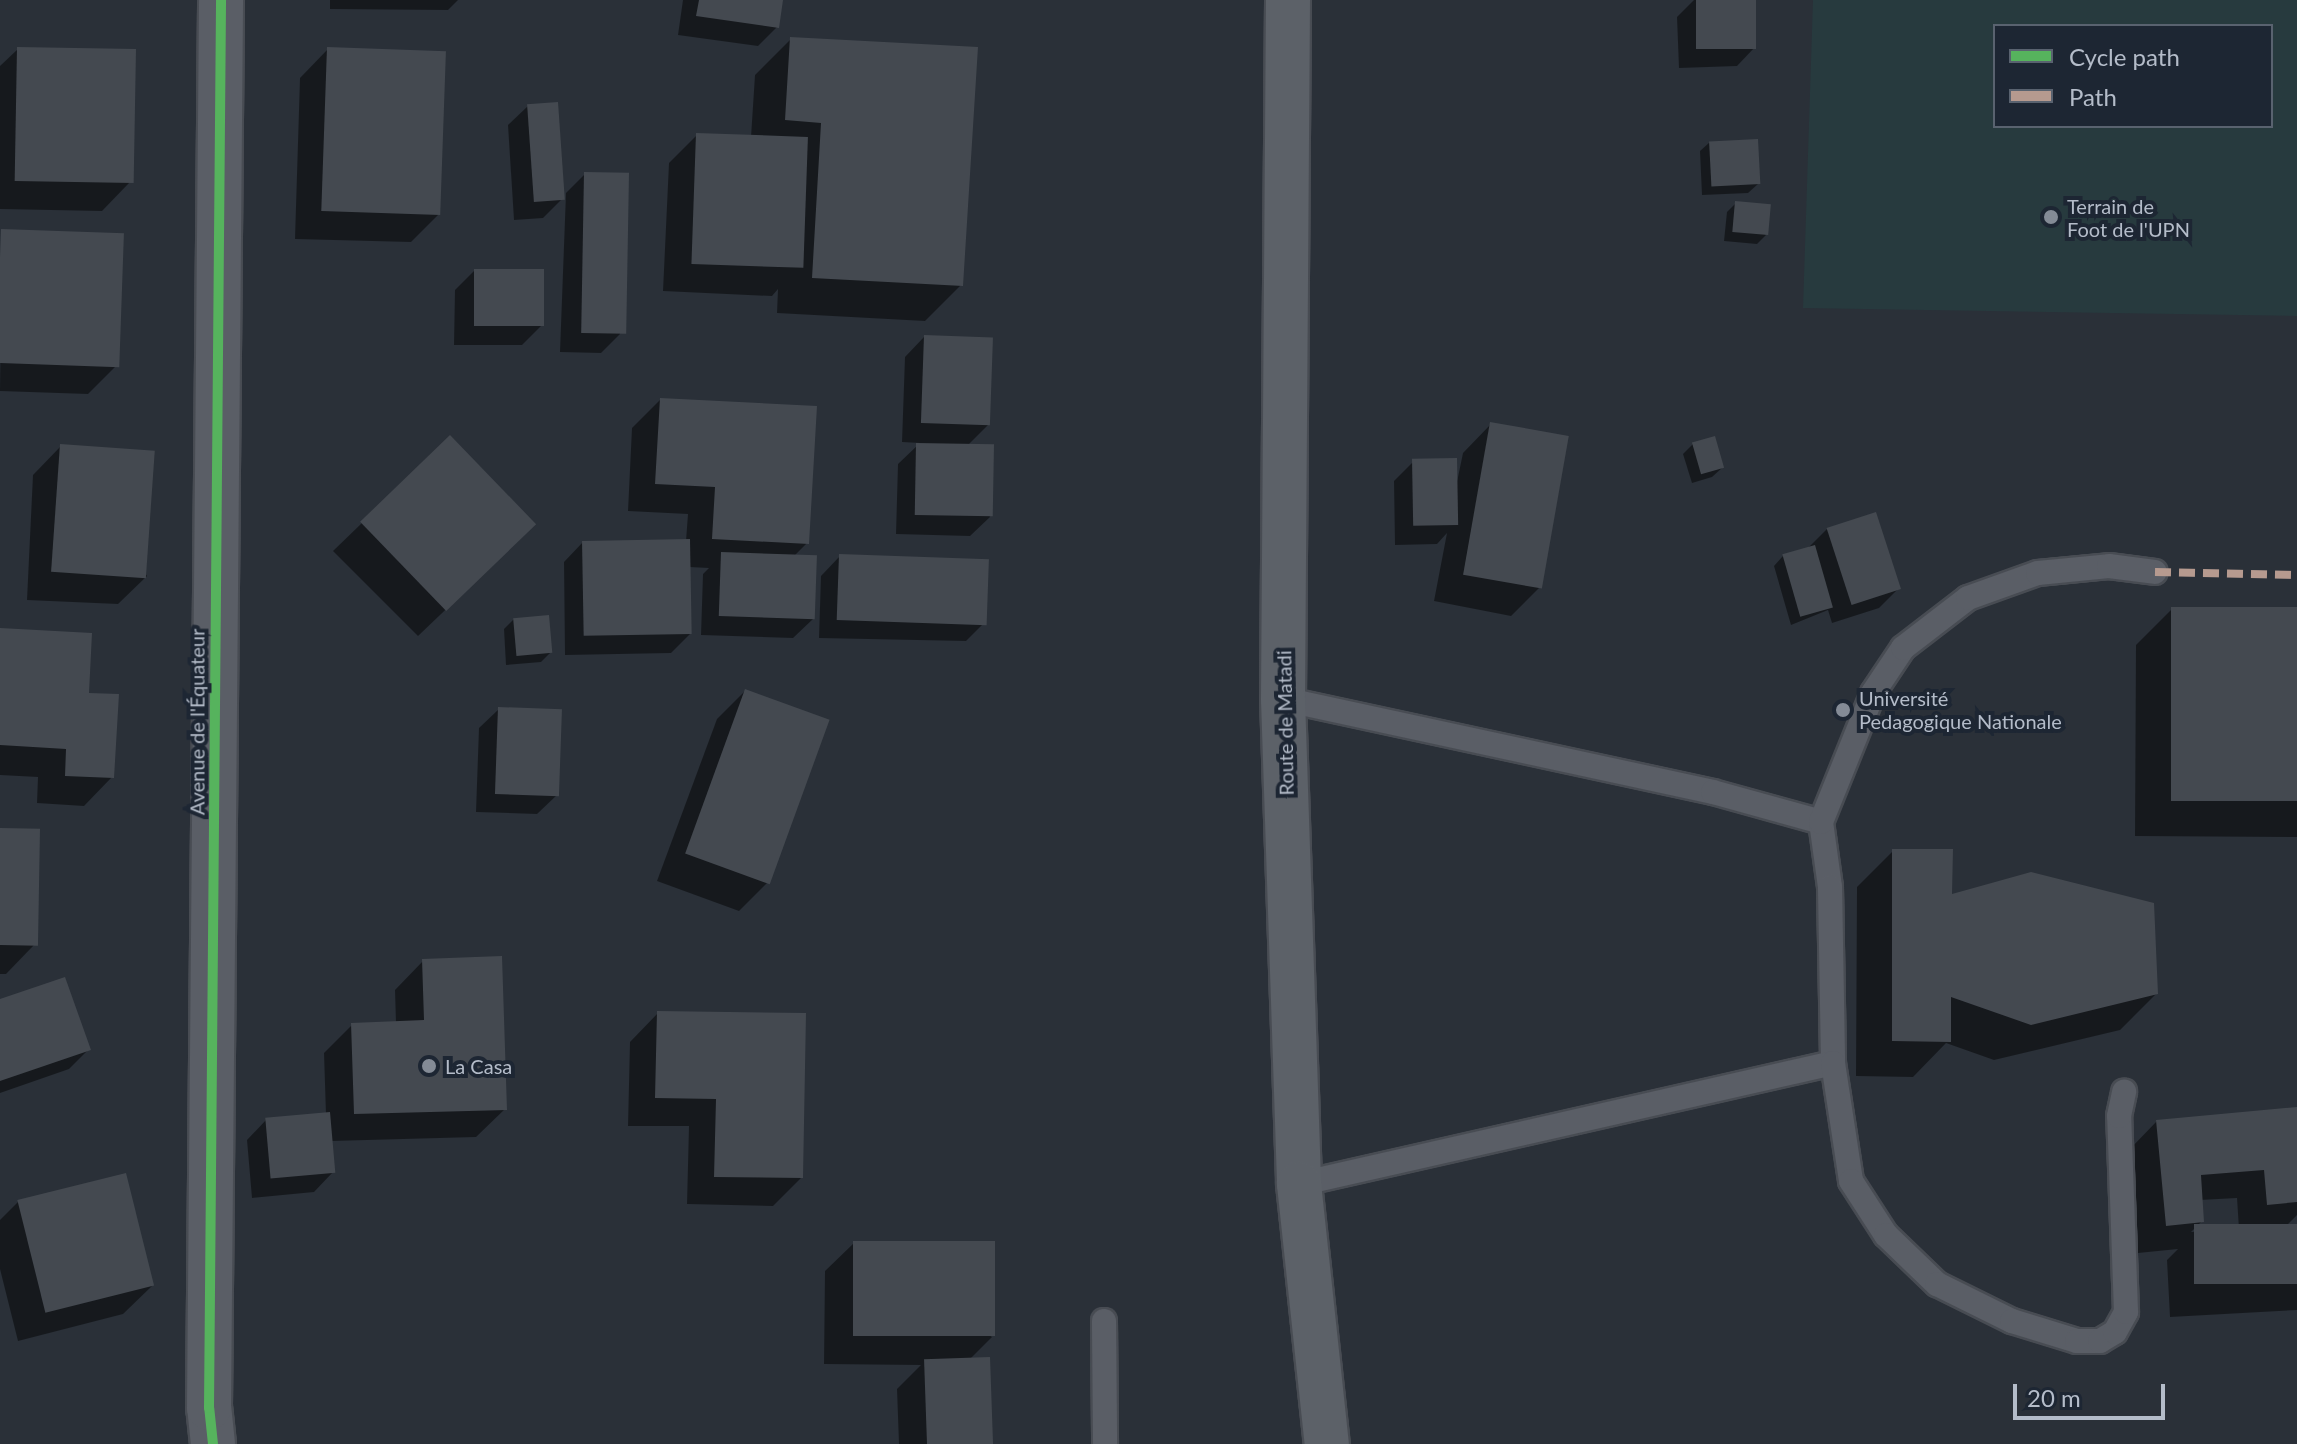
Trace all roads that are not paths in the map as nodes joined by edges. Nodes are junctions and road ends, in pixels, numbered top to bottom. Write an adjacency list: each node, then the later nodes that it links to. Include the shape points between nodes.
1 (221, 0): 10 (street, Avenue de l'Équateur, via 209,1393)
2 (1288, 0): 4 (main road, Route de Matadi)
3 (2155, 572): 5 (lane, via 2109,566 2038,573 1968,598 1903,648 1880,682)
4 (1283, 699): 5 (lane, via 1713,792); 8 (main road, Route de Matadi)
5 (1821, 822): 6 (lane, via 1830,887)
6 (1833, 1063): 7 (lane, via 1851,1181 1886,1235 1937,1284 2012,1321 2077,1341 2100,1341 2115,1332 2126,1312 2119,1116); 8 (lane)
7 (2124, 1092)
8 (1299, 1184): 12 (main road, Route de Matadi)
9 (1104, 1321): 11 (lane)
10 (213, 1444)
11 (1105, 1444)
12 (1327, 1444)

